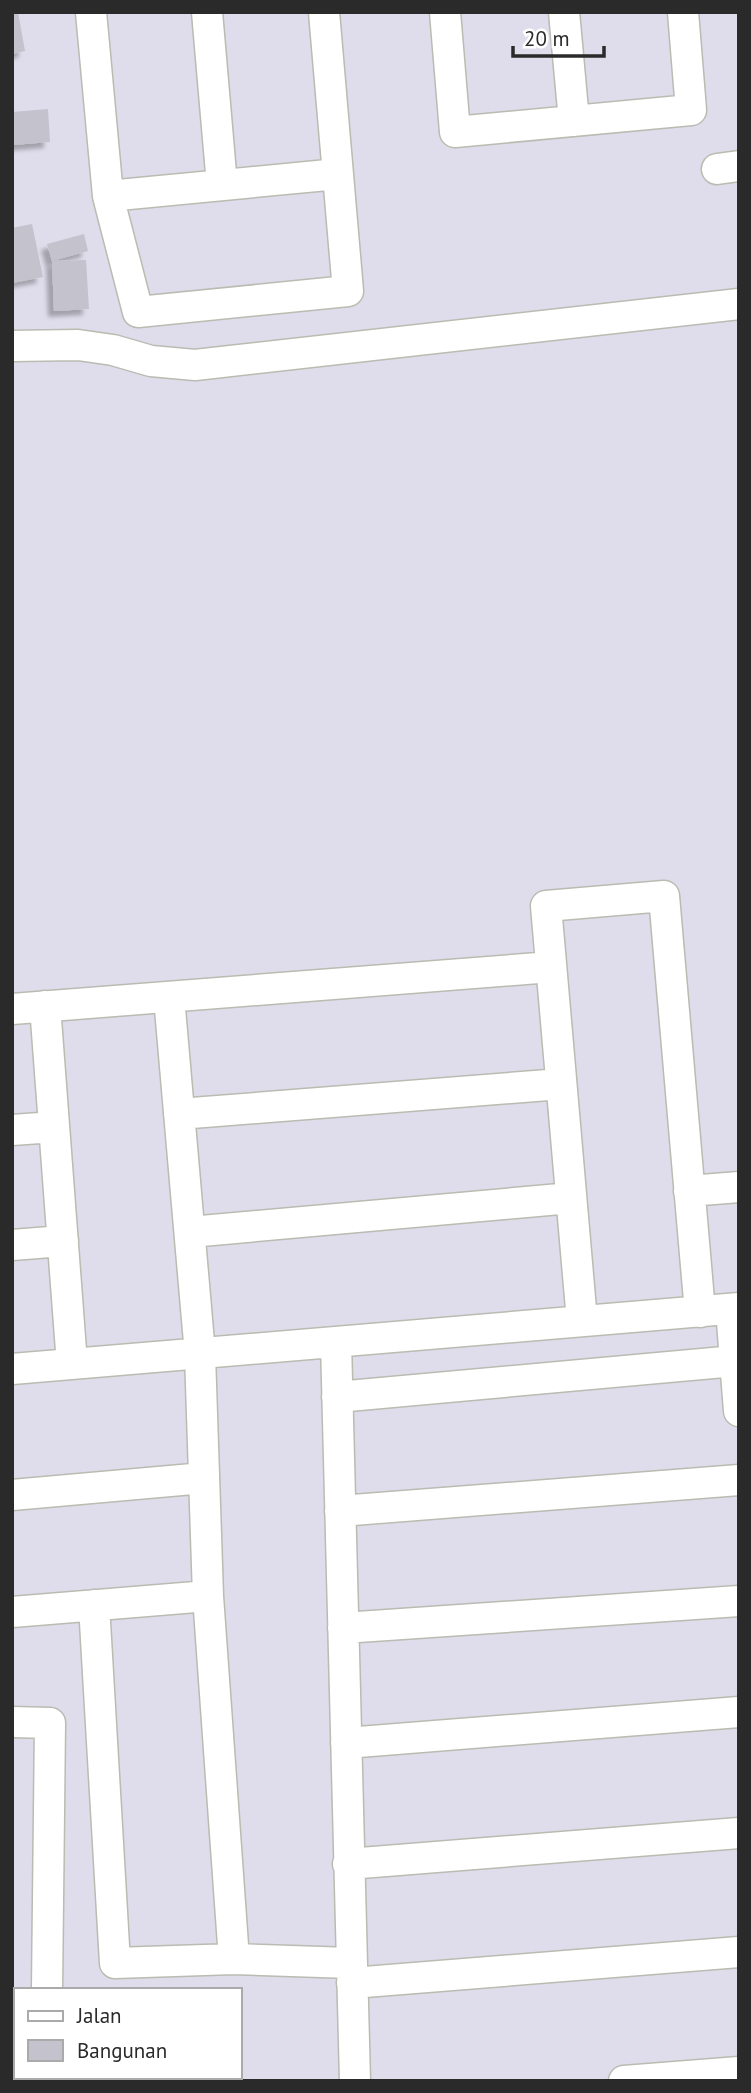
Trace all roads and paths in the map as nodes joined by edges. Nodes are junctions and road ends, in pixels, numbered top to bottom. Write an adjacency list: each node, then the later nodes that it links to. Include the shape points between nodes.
1 (91, 12): 10 (street)
2 (207, 12): 9 (street)
3 (324, 12): 8 (street)
4 (444, 12): 7 (street, via 455,132)
5 (564, 12): 7 (street)
6 (682, 12): 7 (street, via 691,110)
7 (574, 121)
8 (338, 174): 9 (street); 10 (street, via 348,291 138,312)
9 (222, 185): 10 (street)
10 (108, 196)
11 (739, 303): 12 (street, via 195,365 78,345)
12 (12, 346)
13 (551, 967): 14 (street); 17 (street); 22 (street, via 546,906 664,895)
14 (169, 997): 15 (street); 18 (street)
15 (45, 1006): 16 (street); 19 (street)
16 (12, 1009)
17 (561, 1084): 18 (street); 23 (street)
18 (179, 1114): 24 (street)
19 (54, 1127): 20 (street); 25 (street)
20 (12, 1130)
21 (739, 1187): 22 (street)
22 (689, 1191): 28 (street)
23 (571, 1198): 24 (street); 29 (street)
24 (190, 1232): 31 (street)
25 (63, 1241): 26 (street); 33 (street)
26 (12, 1245)
27 (735, 1308): 28 (street); 32 (street)
28 (700, 1311): 29 (street)
29 (582, 1321): 30 (street)
30 (336, 1342): 31 (street); 35 (street)
31 (200, 1354): 33 (street); 37 (street)
32 (735, 1362): 35 (street); 36 (street)
33 (72, 1364): 34 (street)
34 (12, 1369)
35 (337, 1397): 40 (street)
36 (739, 1412)
37 (204, 1478): 39 (street); 41 (street)
38 (739, 1480): 40 (street)
39 (12, 1495)
40 (340, 1511): 45 (street)
41 (208, 1595): 43 (street); 52 (street)
42 (739, 1601): 45 (street)
43 (94, 1605): 44 (street); 52 (street, via 115,1963)
44 (12, 1612)
45 (343, 1628): 48 (street)
46 (739, 1712): 48 (street)
47 (12, 1722): 54 (street, via 50,1723)
48 (346, 1744): 50 (street)
49 (739, 1833): 50 (street)
50 (348, 1864): 53 (street)
51 (739, 1952): 53 (street)
52 (234, 1959): 53 (street)
53 (351, 1973): 56 (street)
54 (47, 1988)
55 (739, 2072): 57 (street)
56 (355, 2081)
57 (624, 2081)

